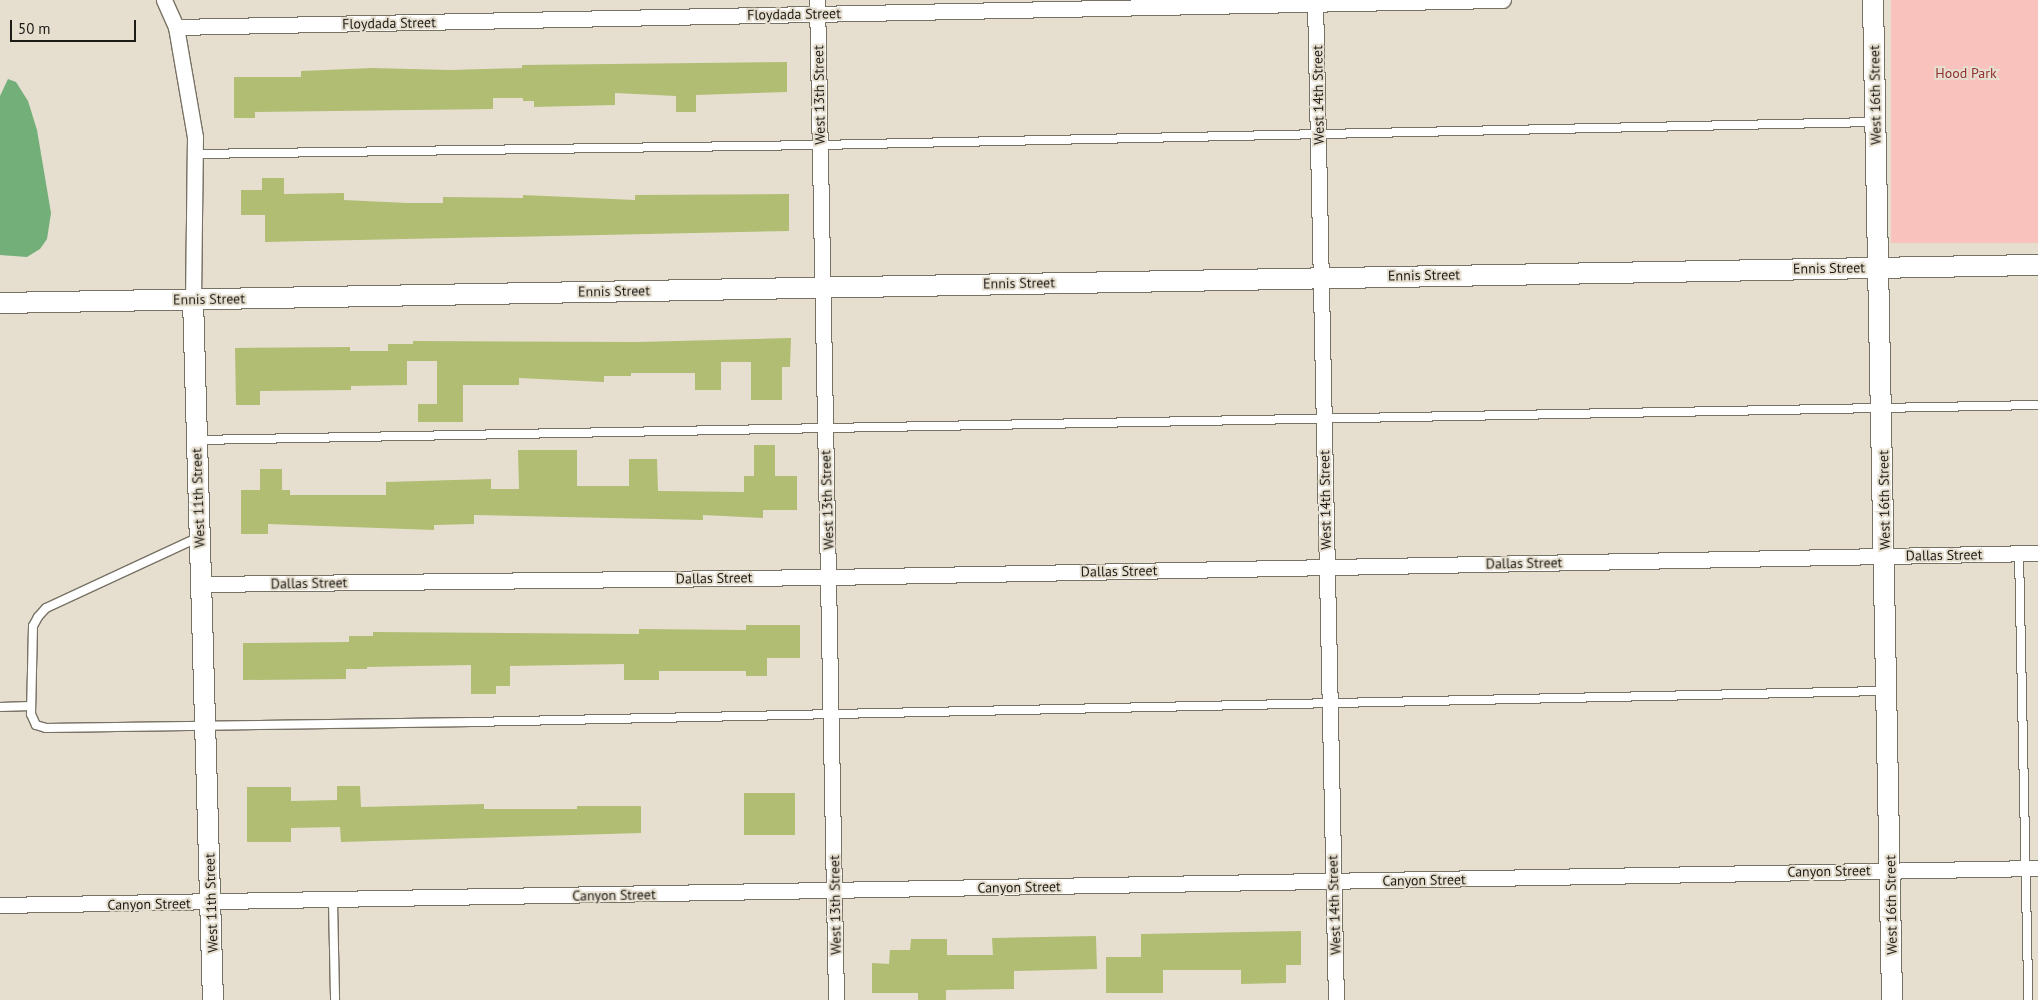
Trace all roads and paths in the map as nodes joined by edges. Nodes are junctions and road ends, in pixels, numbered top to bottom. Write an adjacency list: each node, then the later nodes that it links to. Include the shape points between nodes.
1 (164, 0): 6 (street, West 11th Street)
2 (1502, 0): 4 (street, Floydada Street)
3 (1873, 0): 7 (main road, West 16th Street)
4 (1315, 2): 5 (street, Floydada Street); 8 (street, West 14th Street)
5 (817, 7): 6 (street, Floydada Street); 9 (street, West 13th Street)
6 (176, 27): 10 (street, West 11th Street, via 187,79)
7 (1876, 122): 8 (lane); 12 (main road, West 16th Street)
8 (1318, 134): 9 (lane); 13 (street, West 14th Street)
9 (819, 146): 10 (lane); 14 (street, West 13th Street)
10 (195, 154): 15 (street, West 11th Street)
11 (2038, 265): 12 (main road, Ennis Street)
12 (1879, 268): 13 (main road, Ennis Street); 18 (main road, West 16th Street)
13 (1322, 276): 14 (main road, Ennis Street); 19 (street, West 14th Street)
14 (821, 288): 15 (main road, Ennis Street); 20 (street, West 13th Street)
15 (193, 299): 16 (main road, Ennis Street); 21 (main road, West 11th Street)
16 (0, 303)
17 (2038, 404): 18 (lane)
18 (1882, 407): 19 (lane); 25 (main road, West 16th Street)
19 (1324, 420): 20 (lane); 26 (street, West 14th Street)
20 (826, 430): 21 (lane); 27 (street, West 13th Street)
21 (196, 440): 22 (main road, West 11th Street)
22 (199, 537): 28 (main road, West 11th Street); 31 (lane, via 46,608 32,626)
23 (2020, 553): 24 (street, Dallas Street); 25 (street, Dallas Street); 35 (lane)
24 (2038, 553)
25 (1886, 556): 26 (street, Dallas Street); 29 (main road, West 16th Street)
26 (1325, 567): 27 (street, Dallas Street); 30 (street, West 14th Street)
27 (830, 577): 28 (street, Dallas Street); 33 (street, West 13th Street)
28 (200, 584): 34 (main road, West 11th Street)
29 (1888, 691): 30 (lane); 36 (main road, West 16th Street)
30 (1329, 703): 33 (lane); 37 (street, West 14th Street)
31 (31, 706): 32 (lane); 34 (lane, via 36,725 46,728)
32 (0, 707)
33 (832, 712): 34 (lane, via 472,722); 38 (street, West 13th Street)
34 (205, 724): 40 (main road, West 11th Street)
35 (2032, 868): 36 (street, Canyon Street); 47 (lane)
36 (1891, 870): 37 (street, Canyon Street); 46 (main road, West 16th Street)
37 (1333, 882): 38 (street, Canyon Street); 45 (street, West 14th Street)
38 (835, 890): 39 (street, Canyon Street); 44 (street, West 13th Street)
39 (333, 901): 40 (street, Canyon Street); 43 (lane)
40 (211, 903): 41 (street, Canyon Street); 42 (main road, West 11th Street)
41 (0, 906)
42 (213, 1000)
43 (335, 1000)
44 (836, 1000)
45 (1336, 1000)
46 (1892, 1000)
47 (2028, 1000)

